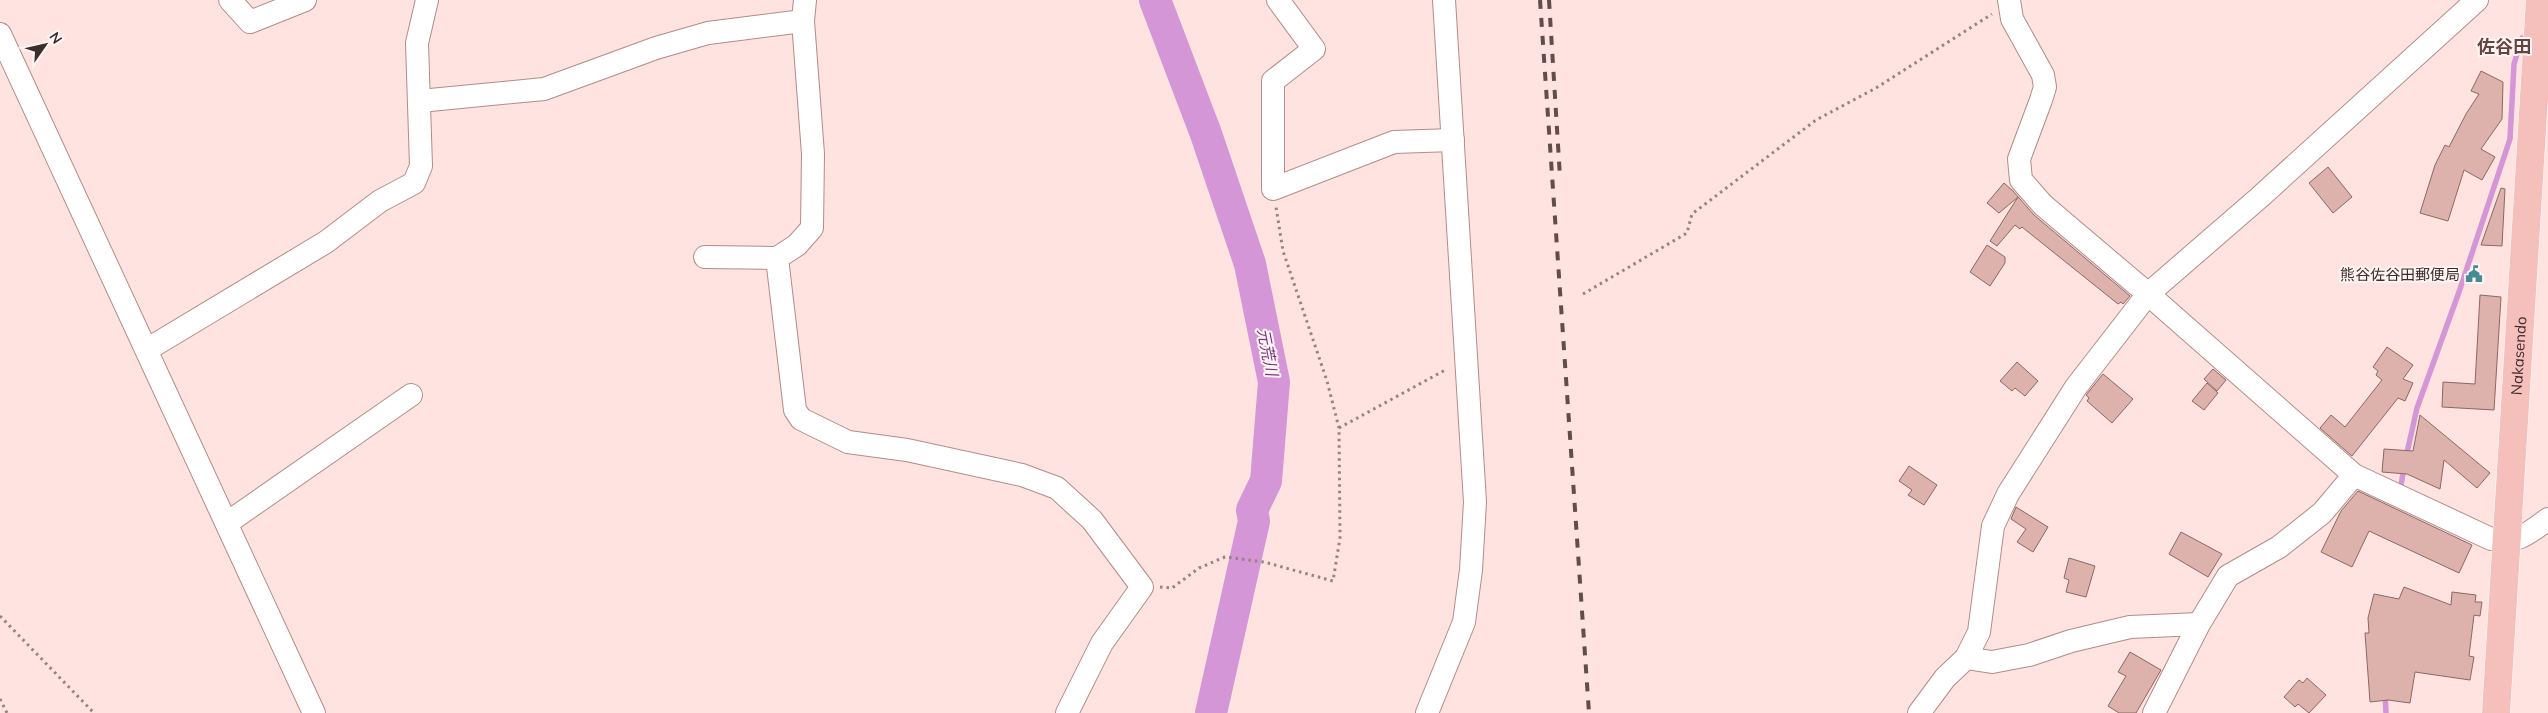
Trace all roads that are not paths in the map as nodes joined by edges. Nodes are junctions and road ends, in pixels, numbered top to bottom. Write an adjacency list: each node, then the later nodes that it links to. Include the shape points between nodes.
1 (230, 0): 2 (street, via 250,22)
2 (305, 0)
3 (427, 0): 11 (street, via 417,43)
4 (1278, 0): 12 (street, via 1314,49 1273,81 1273,189 1394,142)
5 (1444, 0): 12 (street)
6 (2477, 0): 16 (street)
7 (2009, 1): 16 (street, via 2012,20 2043,75 2045,87 2019,159 2021,180 2043,205)
8 (2543, 7): 13 (highway, Nakasendo)
9 (804, 10): 11 (street, via 656,48 544,89); 15 (street, via 812,154 812,228 797,246)
10 (0, 34): 17 (street)
11 (420, 101): 17 (street, via 421,166 414,183 380,201 326,242)
12 (1453, 140): 27 (street, via 1475,502 1472,570 1464,622)
13 (2539, 166): 22 (highway, Nakasendo)
14 (705, 257): 15 (street)
15 (777, 258): 26 (street, via 795,410 801,419 848,442 907,450 1022,475 1057,488 1092,520 1142,587 1102,642)
16 (2148, 294): 19 (street); 24 (street, via 2076,387 2008,494 1993,526 1979,632)
17 (148, 349): 21 (street)
18 (411, 395): 21 (street)
19 (2354, 475): 22 (street, via 2491,539); 23 (street, via 2322,513 2279,547 2228,576)
20 (2548, 519): 22 (street, via 2529,534)
21 (227, 522): 25 (street)
22 (2507, 542): 30 (highway, Nakasendo)
23 (2198, 624): 24 (street, via 2130,628 1992,662); 29 (street)
24 (1966, 658): 28 (street, via 1945,678)
25 (314, 713)
26 (1067, 713)
27 (1427, 713)
28 (1919, 713)
29 (2154, 713)
30 (2496, 713)

